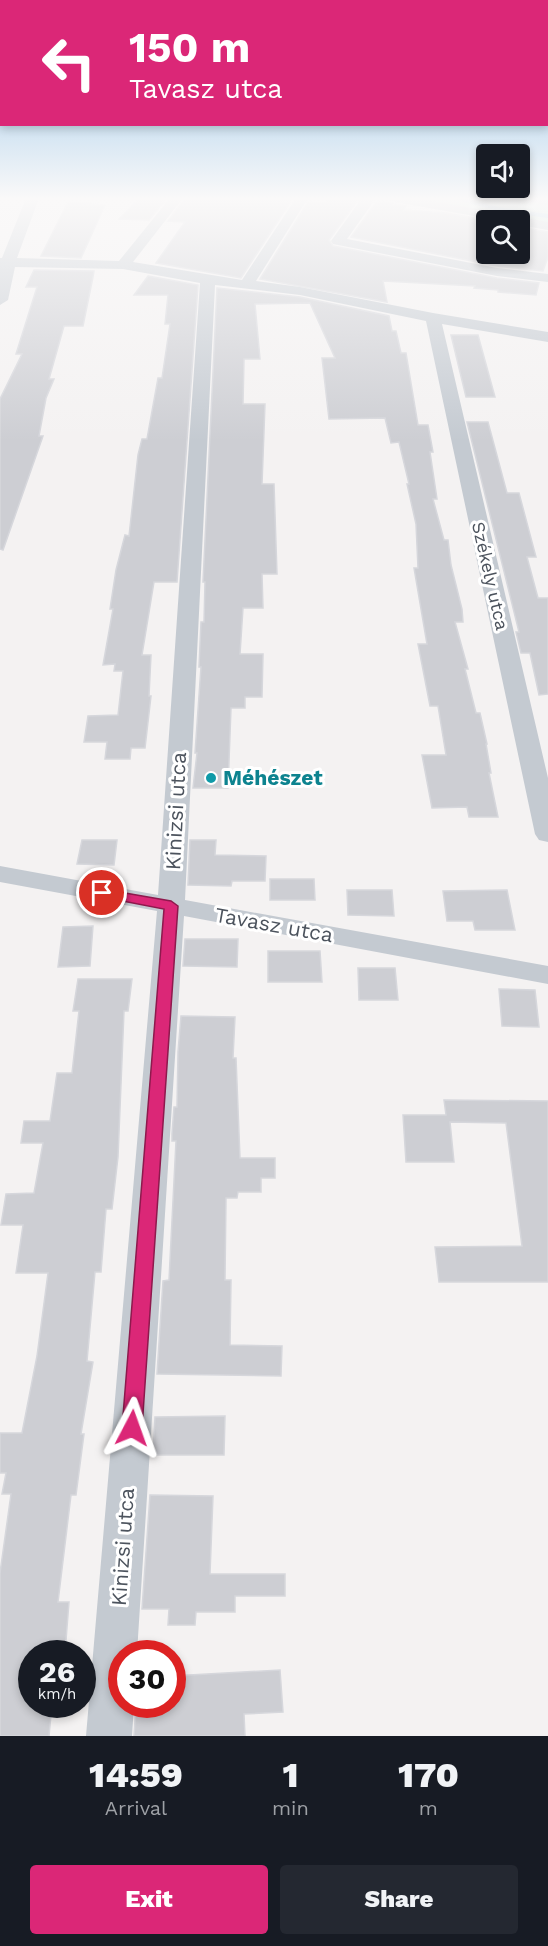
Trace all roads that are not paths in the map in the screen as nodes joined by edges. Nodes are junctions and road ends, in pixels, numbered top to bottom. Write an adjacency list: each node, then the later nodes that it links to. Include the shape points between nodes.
1 (2, 279): 6 (street)
2 (202, 279): 4 (street)
3 (250, 279): 5 (street)
4 (208, 280): 5 (street); 11 (street, Kinizsi utca)
5 (247, 284): 7 (street)
6 (0, 300)
7 (433, 318): 8 (street); 9 (street, Székely utca)
8 (548, 336)
9 (548, 834)
10 (0, 874): 11 (street, Tavasz utca)
11 (171, 906): 12 (street, Tavasz utca); 13 (street, Kinizsi utca)
12 (548, 975)
13 (109, 1736)

